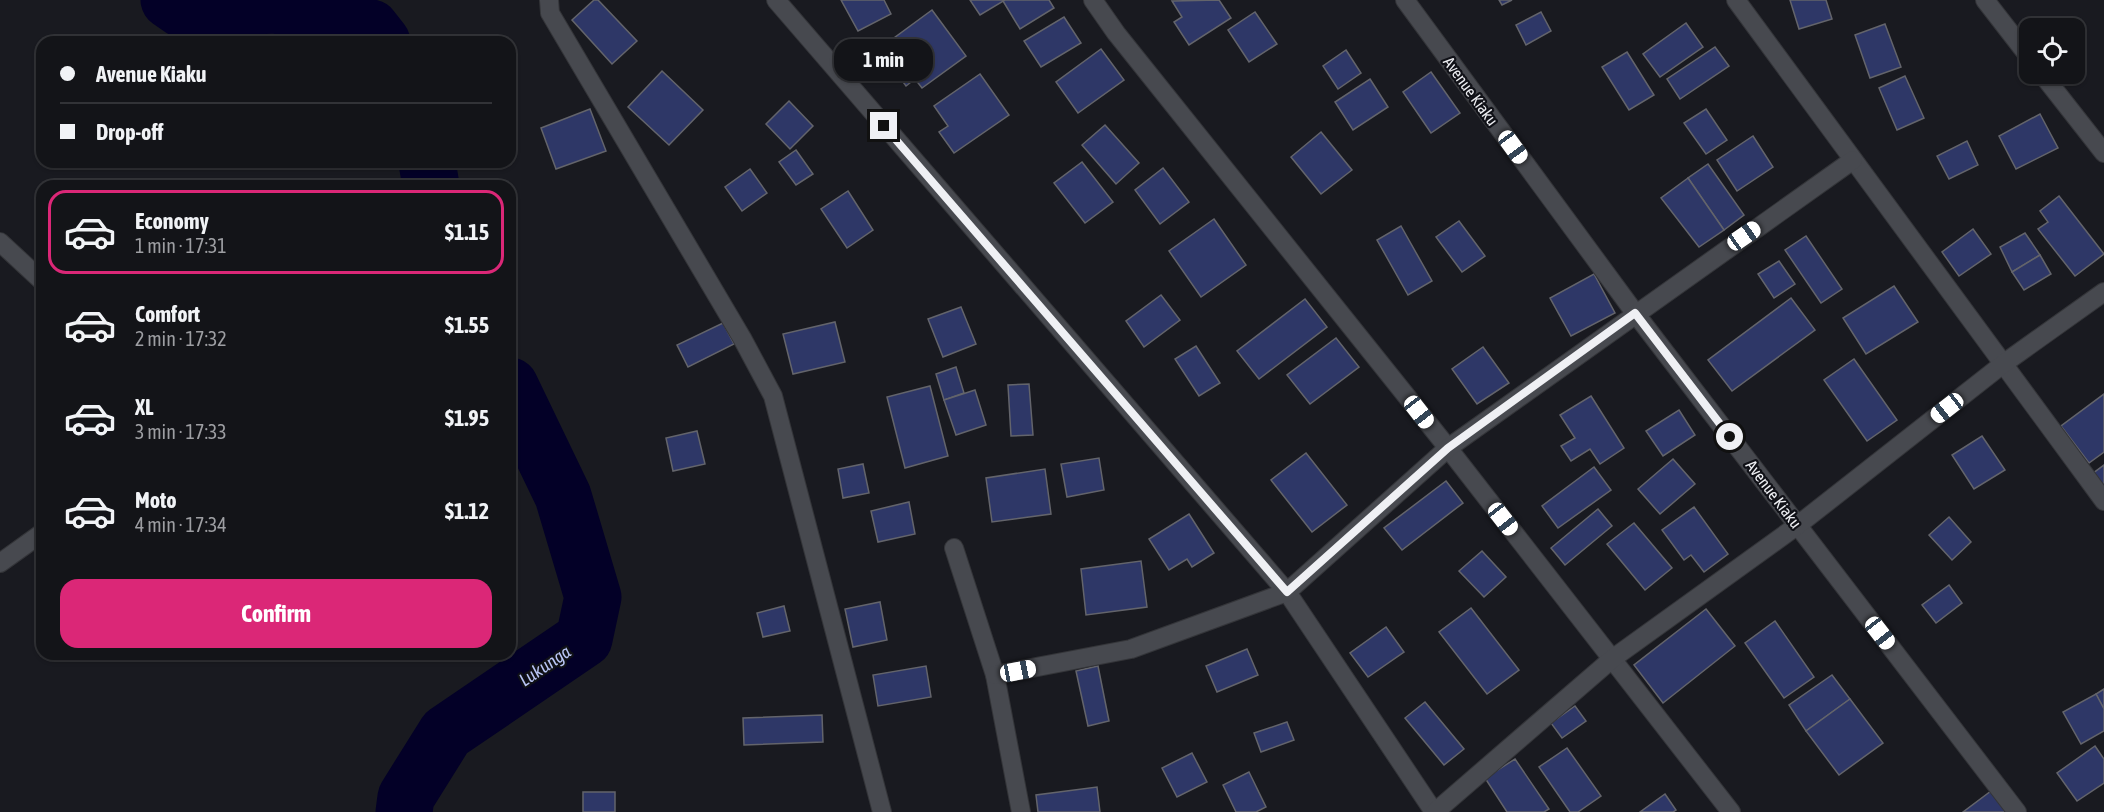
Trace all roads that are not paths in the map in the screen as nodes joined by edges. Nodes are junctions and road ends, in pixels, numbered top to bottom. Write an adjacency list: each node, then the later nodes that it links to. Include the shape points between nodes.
1 (549, 0): 25 (street, via 550,13 773,396)
2 (776, 0): 22 (street)
3 (1093, 0): 16 (street)
4 (1405, 0): 14 (street, Avenue Kiaku)
5 (1736, 0): 10 (street)
6 (1985, 0): 7 (street)
7 (2019, 44)
8 (2050, 84): 9 (street)
9 (2104, 153)
10 (1853, 160): 14 (street); 15 (street)
11 (0, 242): 12 (street)
12 (36, 275)
13 (2104, 292): 15 (street)
14 (1635, 313): 16 (street); 18 (street, Avenue Kiaku)
15 (2003, 364): 17 (street); 18 (street)
16 (1448, 448): 22 (street); 23 (street)
17 (2104, 501)
18 (1798, 525): 23 (street); 29 (street, Avenue Kiaku)
19 (36, 537): 21 (street)
20 (954, 548): 24 (street)
21 (0, 563)
22 (1287, 592): 24 (street, via 1131,650); 27 (street)
23 (1612, 659): 27 (street); 28 (street)
24 (995, 675): 26 (street)
25 (882, 812)
26 (1018, 812)
27 (1434, 812)
28 (1731, 812)
29 (2017, 812)

